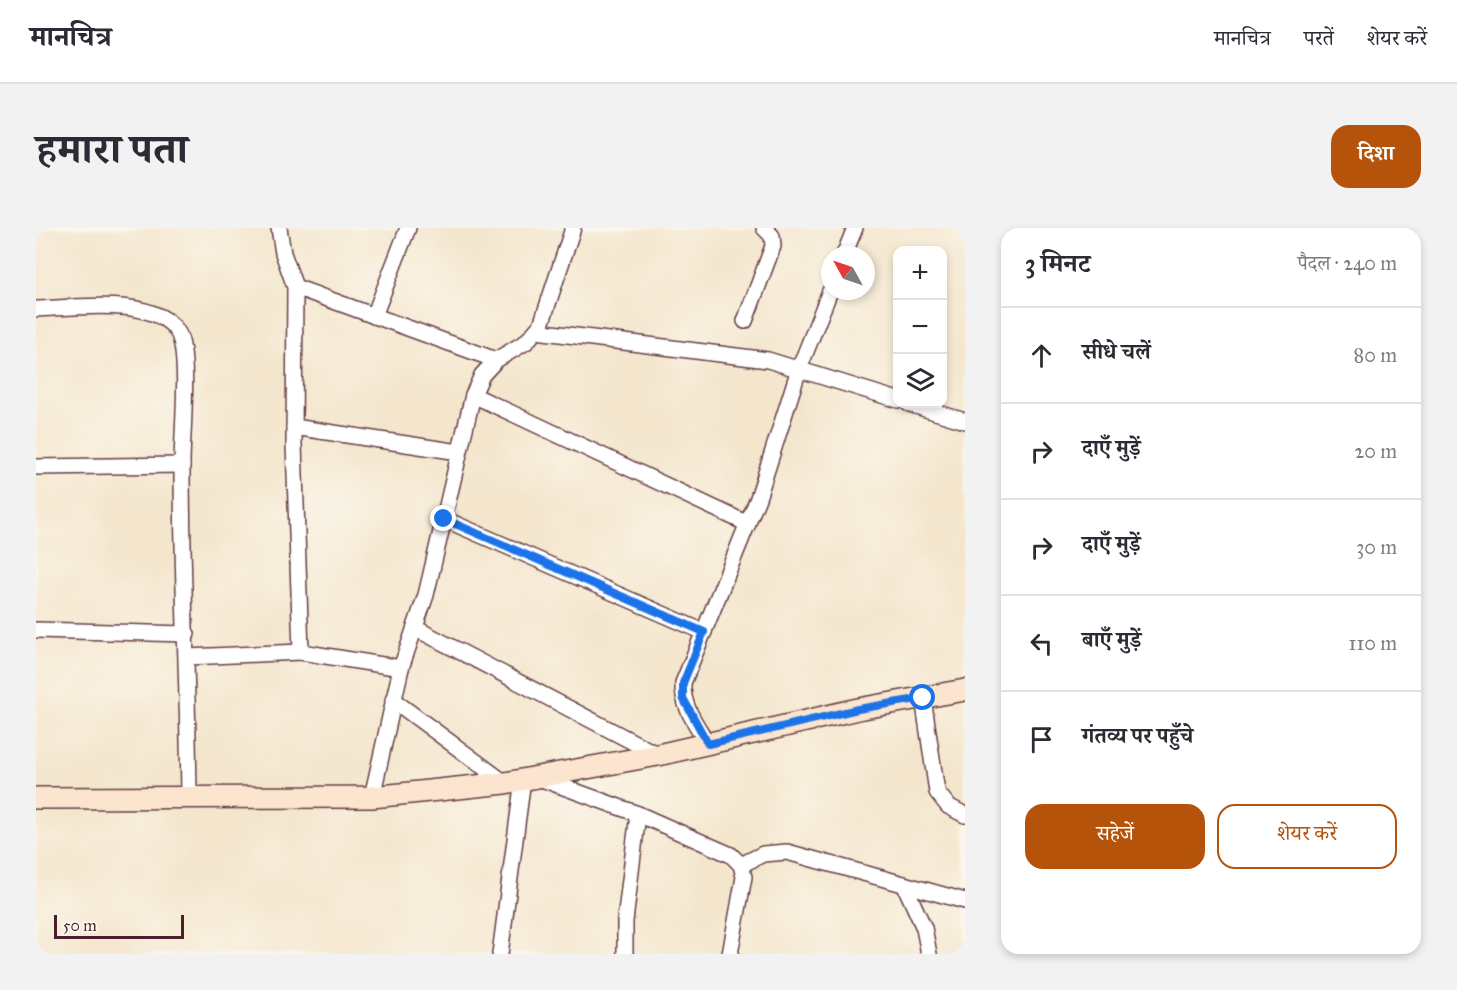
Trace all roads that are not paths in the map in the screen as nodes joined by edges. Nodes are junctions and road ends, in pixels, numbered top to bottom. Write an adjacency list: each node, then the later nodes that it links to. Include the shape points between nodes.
1 (279, 228): 7 (street)
2 (408, 228): 10 (street)
3 (573, 228): 12 (street, via 549,306)
4 (764, 228): 11 (street, via 772,236 773,246)
5 (855, 228): 6 (street)
6 (848, 246)
7 (295, 287): 10 (street); 19 (street)
8 (827, 300): 14 (street)
9 (36, 309): 21 (street, via 110,306 140,310 163,318 178,333 183,358)
10 (374, 315): 13 (street)
11 (745, 321)
12 (536, 331): 13 (street, via 526,342); 14 (street, via 734,355)
13 (496, 360): 15 (street, via 482,375)
14 (800, 369): 16 (street); 24 (street)
15 (473, 395): 20 (street); 24 (street)
16 (893, 399)
17 (922, 408): 18 (street)
18 (965, 421)
19 (294, 427): 20 (street); 29 (street)
20 (459, 452): 23 (street)
21 (182, 465): 22 (street); 28 (street)
22 (36, 468)
23 (444, 519): 25 (street); 27 (street)
24 (748, 524): 27 (street)
25 (415, 628): 31 (street); 36 (street)
26 (36, 630): 28 (street)
27 (704, 632): 35 (street, via 683,683 683,698)
28 (187, 634): 30 (street)
29 (301, 652): 30 (street); 31 (street)
30 (187, 657): 40 (street)
31 (401, 668): 34 (street)
32 (965, 690): 33 (street)
33 (923, 698): 35 (street); 42 (street, via 937,792 948,806)
34 (393, 700): 37 (street); 38 (street)
35 (708, 744): 36 (street)
36 (658, 755): 37 (street)
37 (521, 780): 38 (street); 41 (street); 46 (street)
38 (372, 797): 40 (street)
39 (36, 798): 40 (street)
40 (189, 800)
41 (638, 814): 43 (street, via 731,855); 47 (street, via 625,921)
42 (965, 815)
43 (741, 865): 44 (street, via 763,854 787,852); 48 (street, via 744,877)
44 (904, 884): 45 (street); 49 (street, via 924,928)
45 (965, 901)
46 (500, 954)
47 (625, 954)
48 (730, 954)
49 (928, 954)

